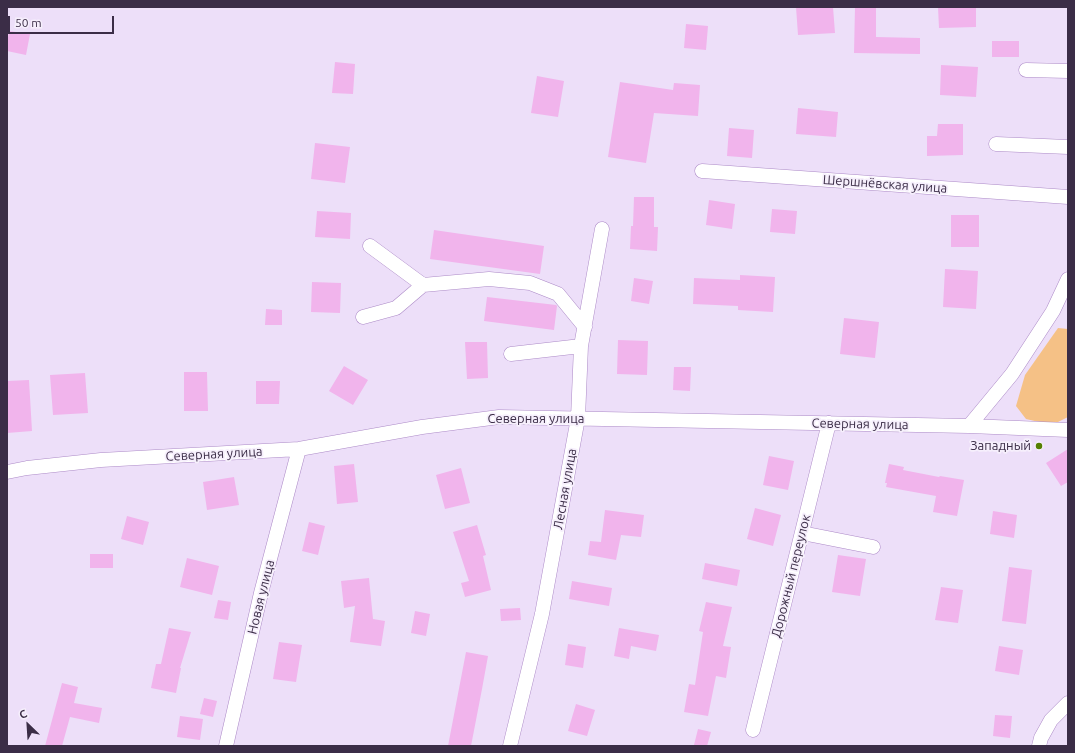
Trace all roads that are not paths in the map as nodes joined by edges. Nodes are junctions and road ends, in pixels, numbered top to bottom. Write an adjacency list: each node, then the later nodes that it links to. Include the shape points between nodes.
1 (1026, 70): 2 (street)
2 (1068, 71)
3 (996, 144): 4 (street)
4 (1068, 147)
5 (702, 171): 6 (street, Шершнёвская улица)
6 (1068, 197)
7 (602, 229): 12 (street, Лесная улица)
8 (370, 246): 10 (street)
9 (1068, 279): 17 (street, via 1053,310 1012,374)
10 (423, 285): 11 (street, via 396,308); 12 (street, via 489,279 530,283 558,294)
11 (363, 317)
12 (585, 327): 13 (street, Лесная улица)
13 (581, 346): 14 (street); 15 (street, Лесная улица)
14 (511, 354)
15 (578, 418): 16 (street, Северная улица); 19 (street, Северная улица, via 499,417 422,427); 26 (street, Лесная улица, via 542,614)
16 (829, 423): 17 (street, Северная улица); 21 (street, Дорожный переулок)
17 (969, 426): 18 (street, Северная улица)
18 (1068, 430)
19 (299, 449): 20 (street, Северная улица, via 101,460); 25 (street, Новая улица, via 261,593)
20 (7, 472)
21 (802, 533): 22 (street); 24 (street, Дорожный переулок)
22 (873, 547)
23 (1068, 703): 27 (street, via 1051,720)
24 (753, 730)
25 (226, 746)
26 (510, 746)
27 (1039, 746)

